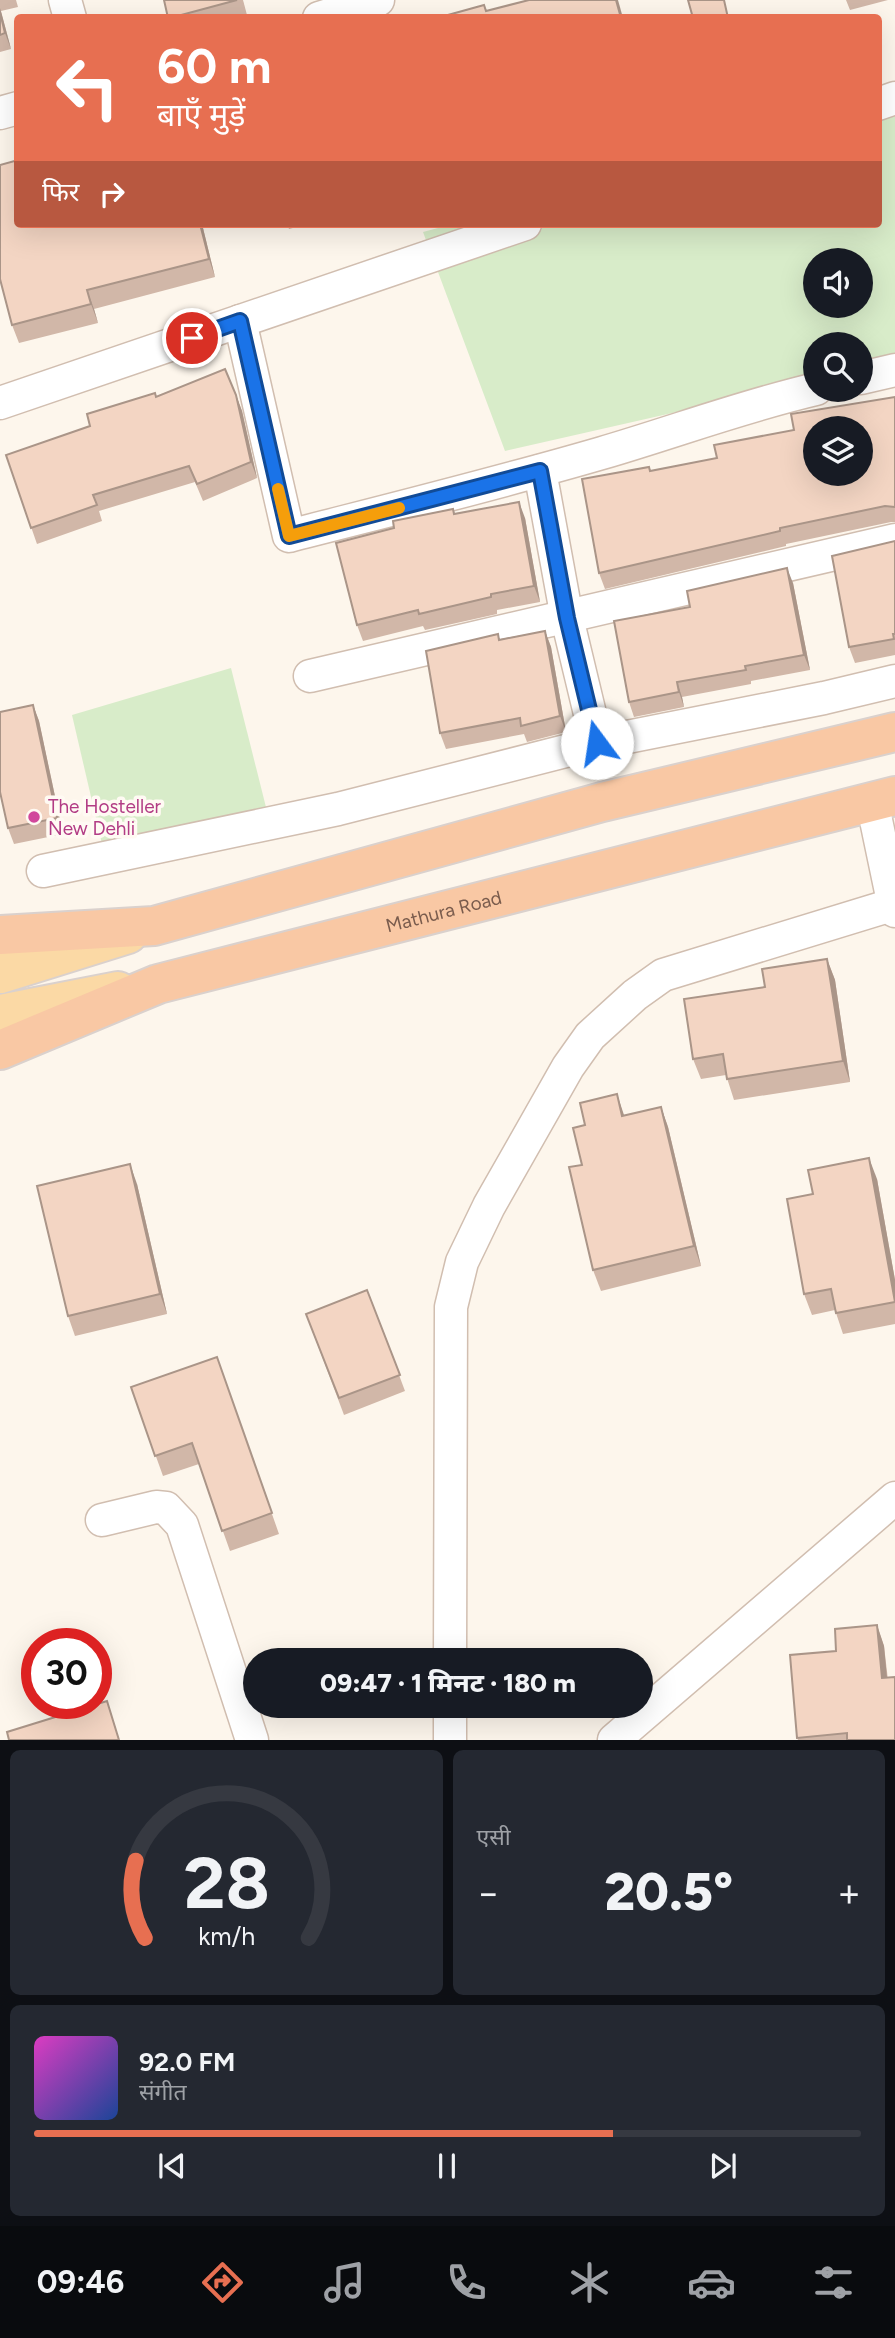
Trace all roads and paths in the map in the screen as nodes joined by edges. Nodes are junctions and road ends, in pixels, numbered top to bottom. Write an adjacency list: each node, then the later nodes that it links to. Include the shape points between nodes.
1 (378, 0): 2 (street)
2 (332, 14)
3 (514, 228): 4 (street)
4 (240, 321): 8 (street); 9 (street, via 289,536)
5 (895, 370): 6 (street)
6 (873, 375)
7 (803, 392): 9 (street)
8 (0, 403)
9 (540, 471): 11 (street)
10 (895, 540): 11 (street)
11 (567, 618): 12 (street); 15 (street)
12 (310, 676)
13 (895, 681): 15 (street)
14 (895, 732): 19 (highway, via 602,803)
15 (597, 743): 17 (street, via 338,809)
16 (883, 799): 18 (street); 22 (highway, Mathura Road)
17 (43, 871)
18 (894, 906): 27 (street, via 663,975 590,1036 568,1067 489,1206 462,1262 451,1307)
19 (154, 926): 20 (highway); 21 (main road)
20 (0, 935)
21 (0, 974)
22 (158, 984): 23 (main road); 24 (highway, Mathura Road)
23 (0, 1014)
24 (0, 1050)
25 (895, 1498): 31 (street)
26 (102, 1520): 29 (street, via 156,1507 166,1508 182,1525)
27 (450, 1648)
28 (450, 1718): 30 (street)
29 (252, 1740)
30 (450, 1740)
31 (614, 1740)

